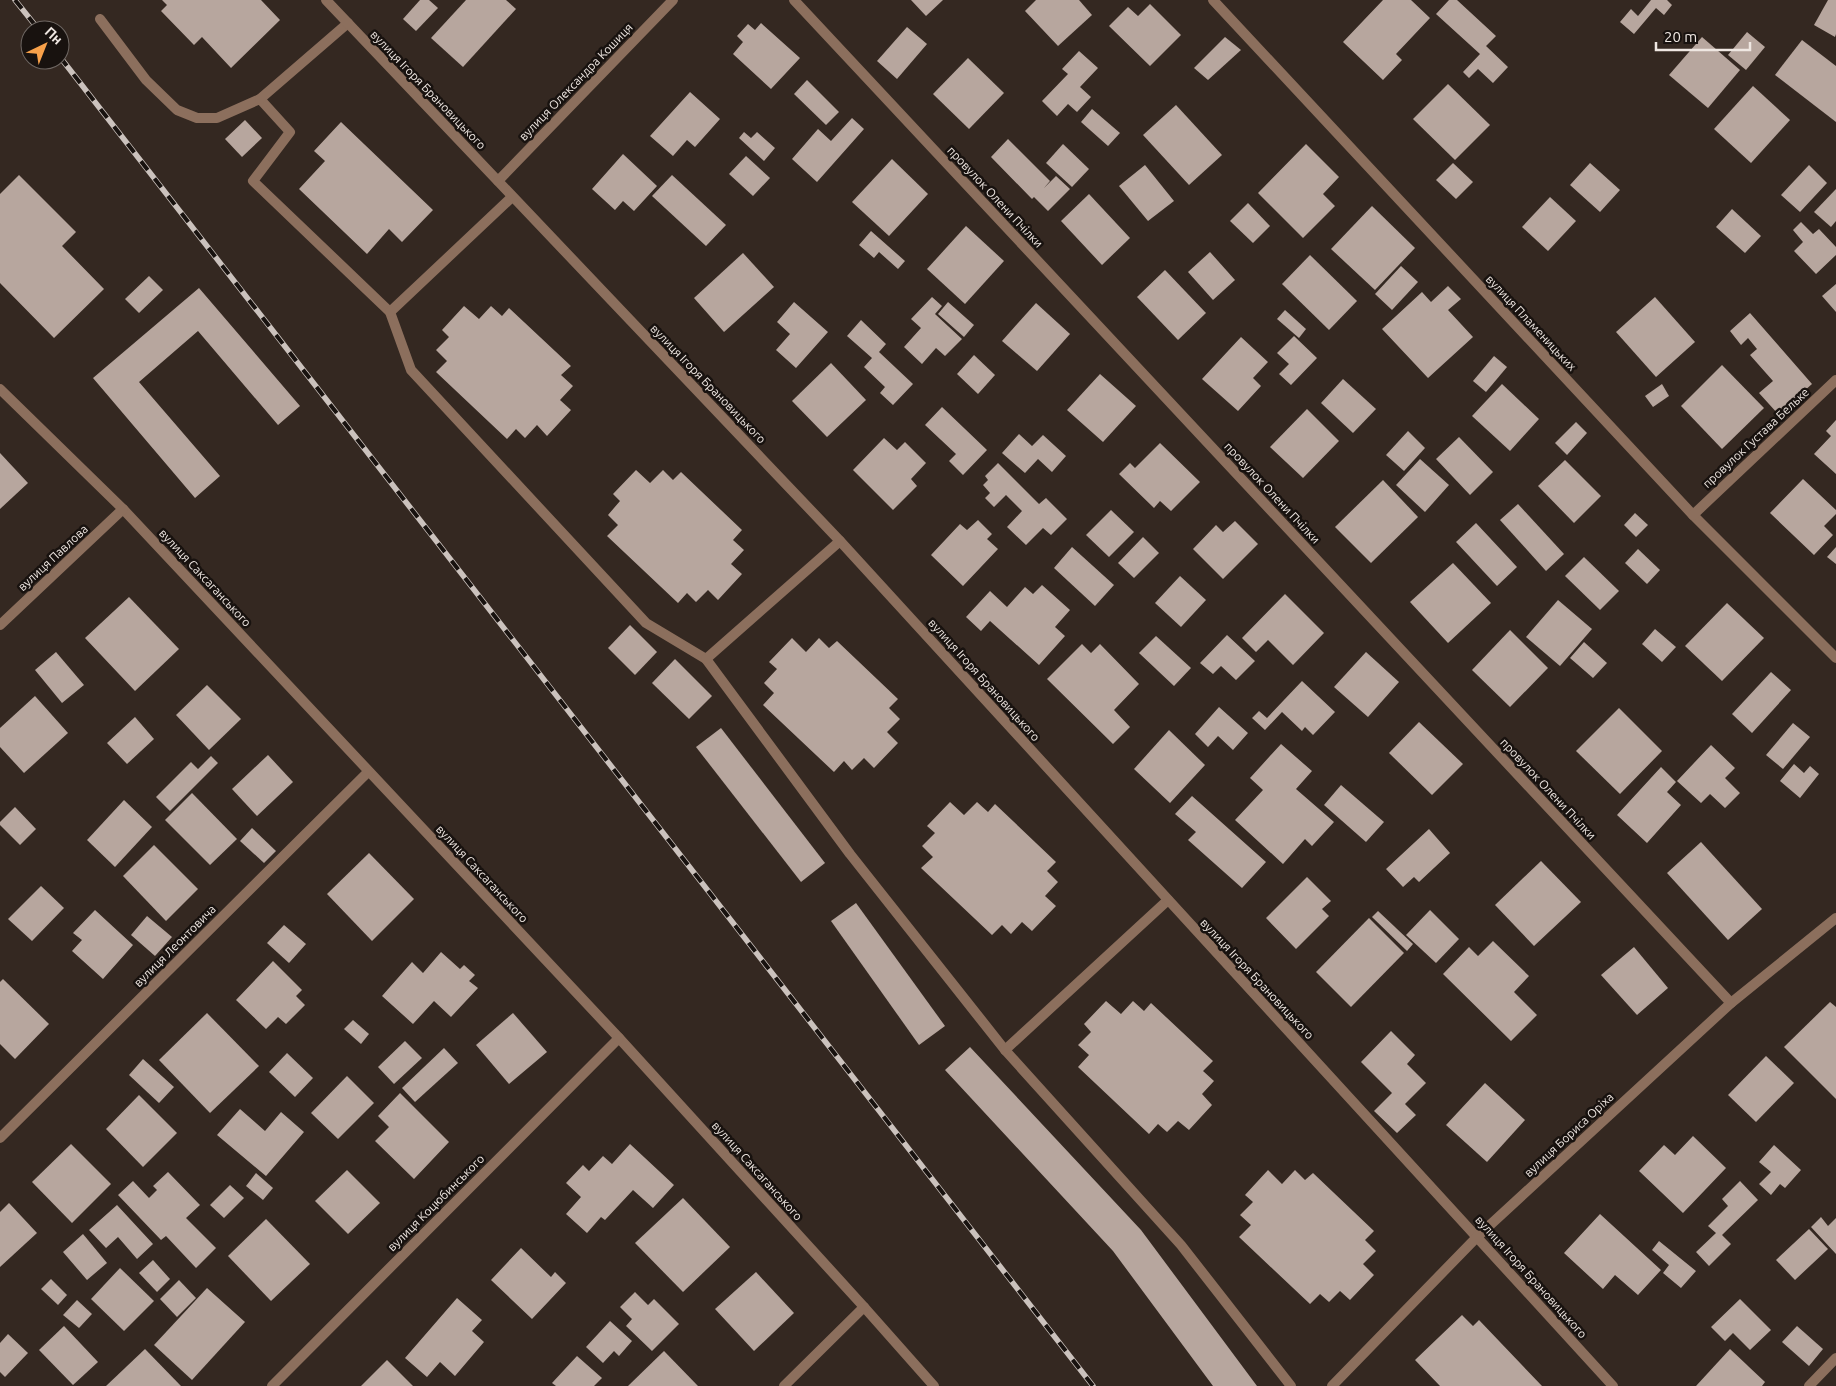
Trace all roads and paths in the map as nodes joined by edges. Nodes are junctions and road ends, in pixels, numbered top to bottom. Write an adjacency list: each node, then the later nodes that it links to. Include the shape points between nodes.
1 (326, 0): 6 (street, вулиця Ігоря Брановицького)
2 (673, 0): 8 (street, вулиця Олександра Кошиця)
3 (794, 0): 22 (street, провулок Олени Пчілки)
4 (1214, 0): 14 (street, вулиця Пламеницьких)
5 (100, 19): 7 (street, via 146,80 177,110 198,118 217,118)
6 (348, 23): 7 (street); 8 (street, вулиця Ігоря Брановицького)
7 (260, 99): 10 (street, via 290,132 253,181)
8 (498, 181): 9 (street, вулиця Ігоря Брановицького)
9 (512, 197): 10 (street); 15 (street, вулиця Ігоря Брановицького)
10 (390, 312): 18 (street, via 411,370 646,623)
11 (1836, 380): 14 (street, провулок Густава Бельке)
12 (0, 389): 13 (street, вулиця Саксаганського)
13 (123, 509): 16 (street, вулиця Павлова); 19 (street, вулиця Саксаганського)
14 (1693, 515): 17 (street, вулиця Пламеницьких)
15 (840, 541): 18 (street); 20 (street, вулиця Ігоря Брановицького)
16 (0, 625)
17 (1836, 658)
18 (706, 659): 24 (street, via 850,854)
19 (368, 772): 23 (street, вулиця Саксаганського); 25 (street, вулиця Леонтовича)
20 (1168, 900): 24 (street); 26 (street, вулиця Ігоря Брановицького)
21 (1836, 918): 22 (street, вулиця Бориса Оріха)
22 (1731, 1003): 26 (street, вулиця Бориса Оріха)
23 (619, 1038): 27 (street, вулиця Саксаганського); 29 (street, вулиця Коцюбинського)
24 (1006, 1050): 32 (street, via 1181,1245)
25 (0, 1138)
26 (1477, 1237): 33 (street, вулиця Бориса Оріха); 34 (street, вулиця Ігоря Брановицького)
27 (864, 1307): 30 (street); 31 (street, вулиця Саксаганського)
28 (1836, 1358): 35 (street)
29 (272, 1386)
30 (784, 1386)
31 (934, 1386)
32 (1291, 1386)
33 (1332, 1386)
34 (1613, 1386)
35 (1809, 1386)

